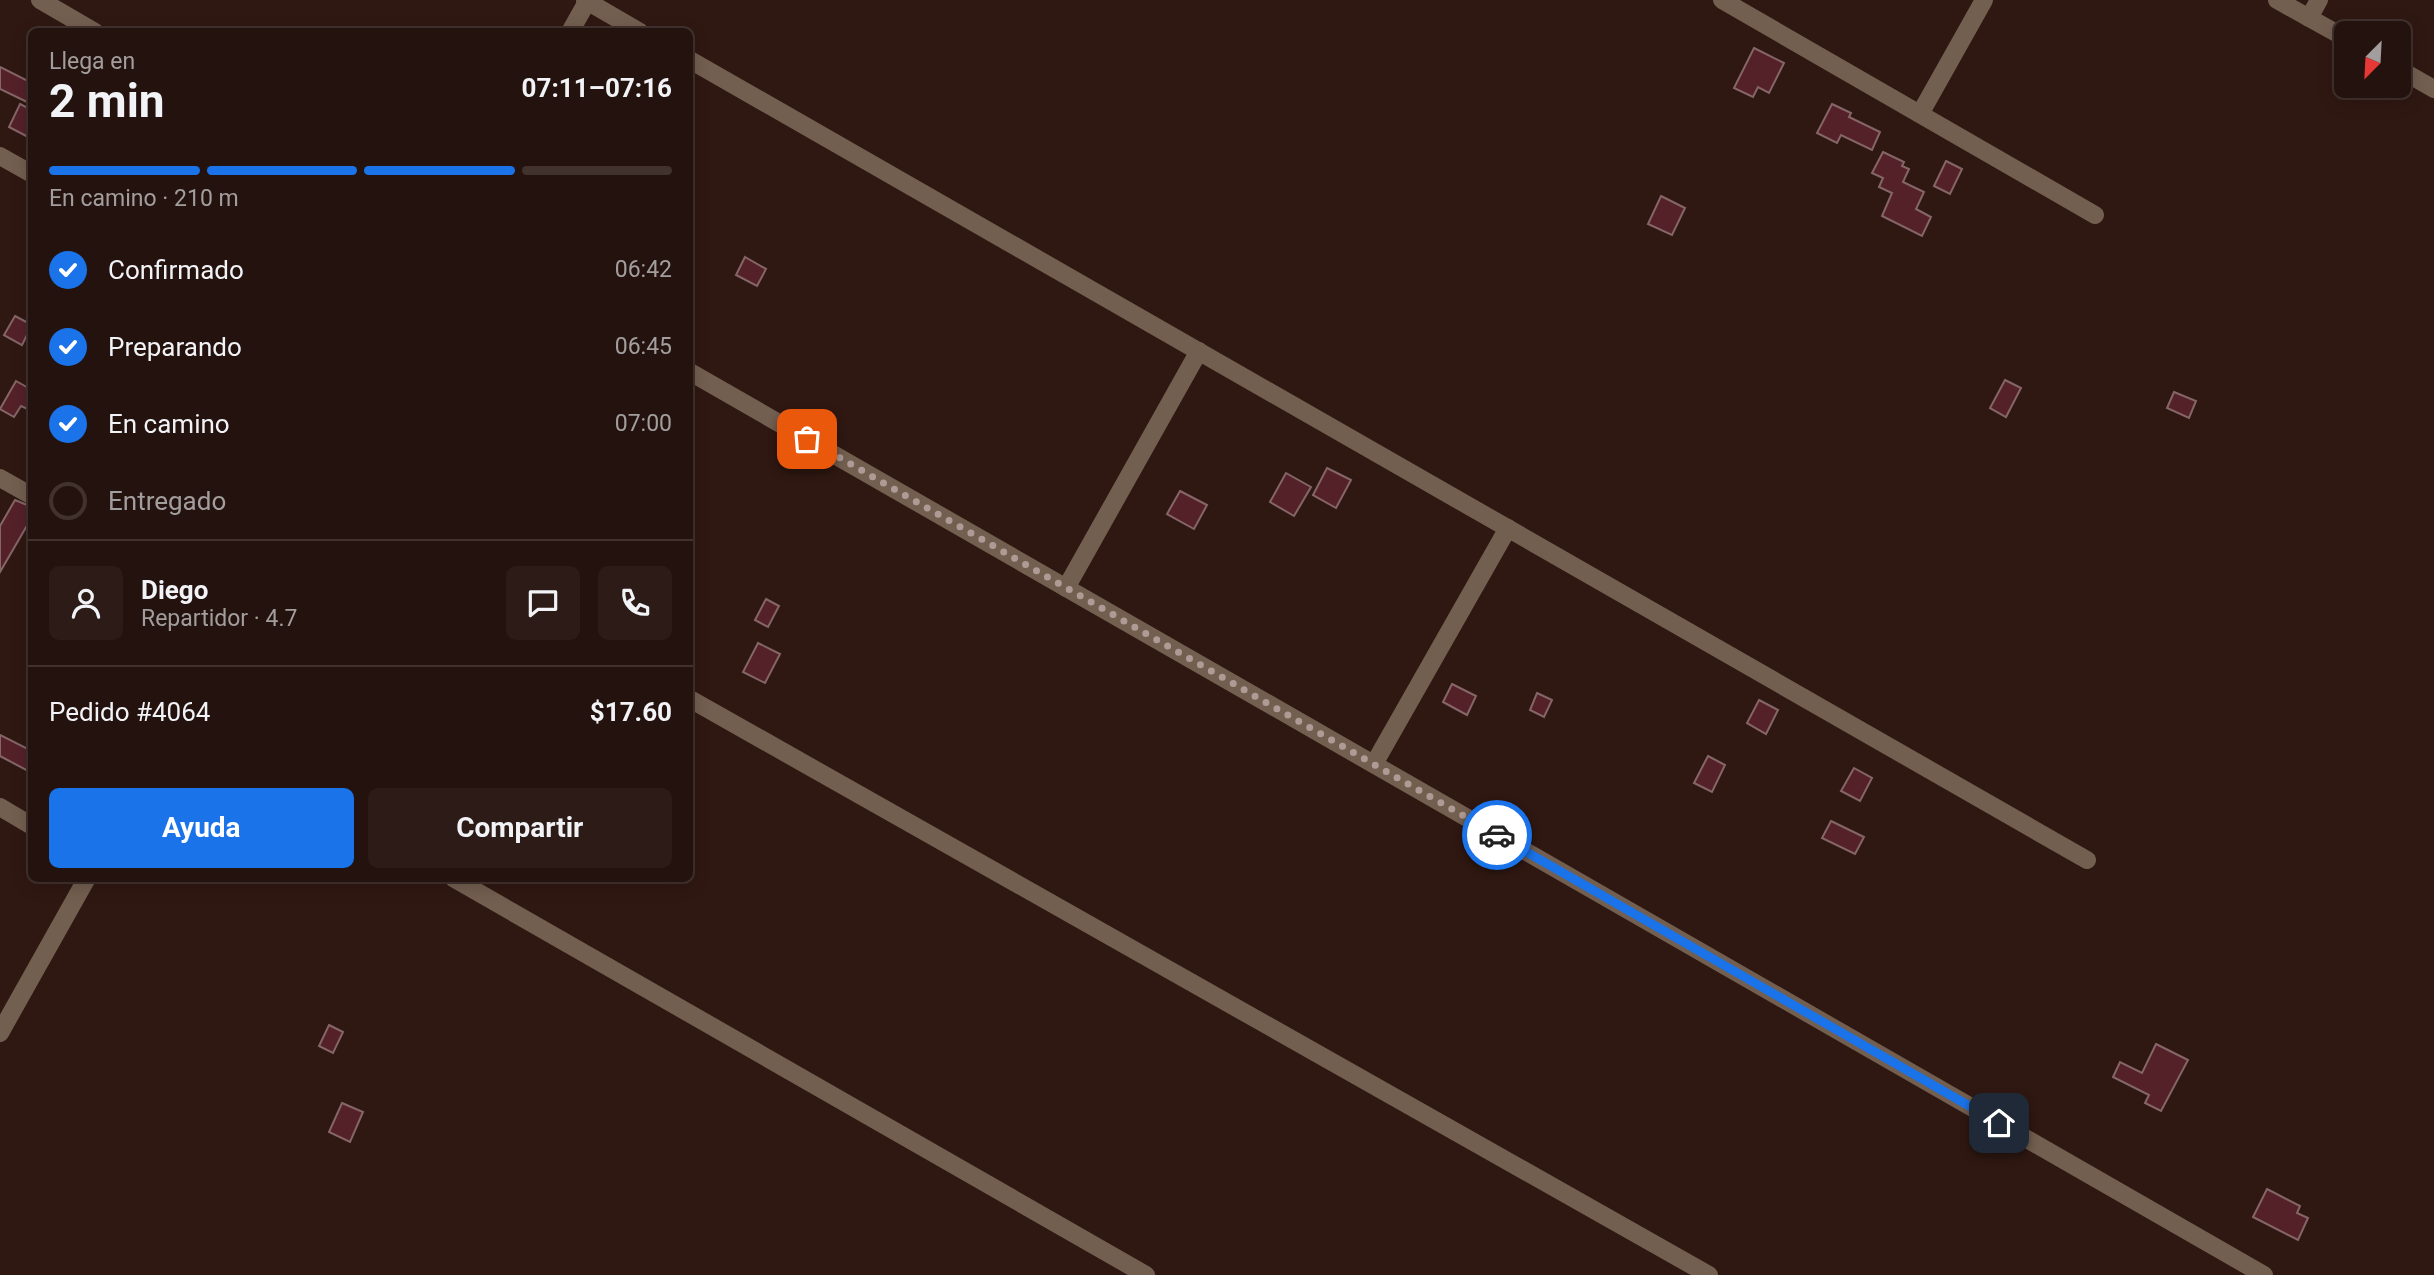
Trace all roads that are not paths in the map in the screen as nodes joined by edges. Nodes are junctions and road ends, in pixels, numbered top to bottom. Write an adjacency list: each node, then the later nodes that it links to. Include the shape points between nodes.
1 (40, 0): 8 (street)
2 (1722, 0): 15 (street)
3 (1984, 0): 15 (street)
4 (2277, 0): 7 (street)
5 (2319, 0): 7 (street)
6 (587, 1): 9 (street); 10 (street)
7 (2309, 18): 11 (street)
8 (88, 28)
9 (572, 28)
10 (633, 28)
11 (2334, 32)
12 (693, 62): 19 (street)
13 (2412, 76): 14 (street)
14 (2434, 89)
15 (1920, 114): 18 (street)
16 (0, 156): 17 (street)
17 (28, 172)
18 (2095, 215)
19 (1199, 351): 23 (street); 24 (street)
20 (693, 374): 24 (street)
21 (0, 478): 22 (street)
22 (28, 494)
23 (1507, 528): 26 (street); 29 (street)
24 (1066, 588): 26 (street)
25 (693, 701): 34 (street)
26 (1374, 764): 35 (street)
27 (0, 807): 28 (street)
28 (28, 824)
29 (2088, 860)
30 (85, 882): 32 (street)
31 (460, 882): 33 (street)
32 (0, 1033)
33 (1146, 1275)
34 (1709, 1275)
35 (2264, 1275)

